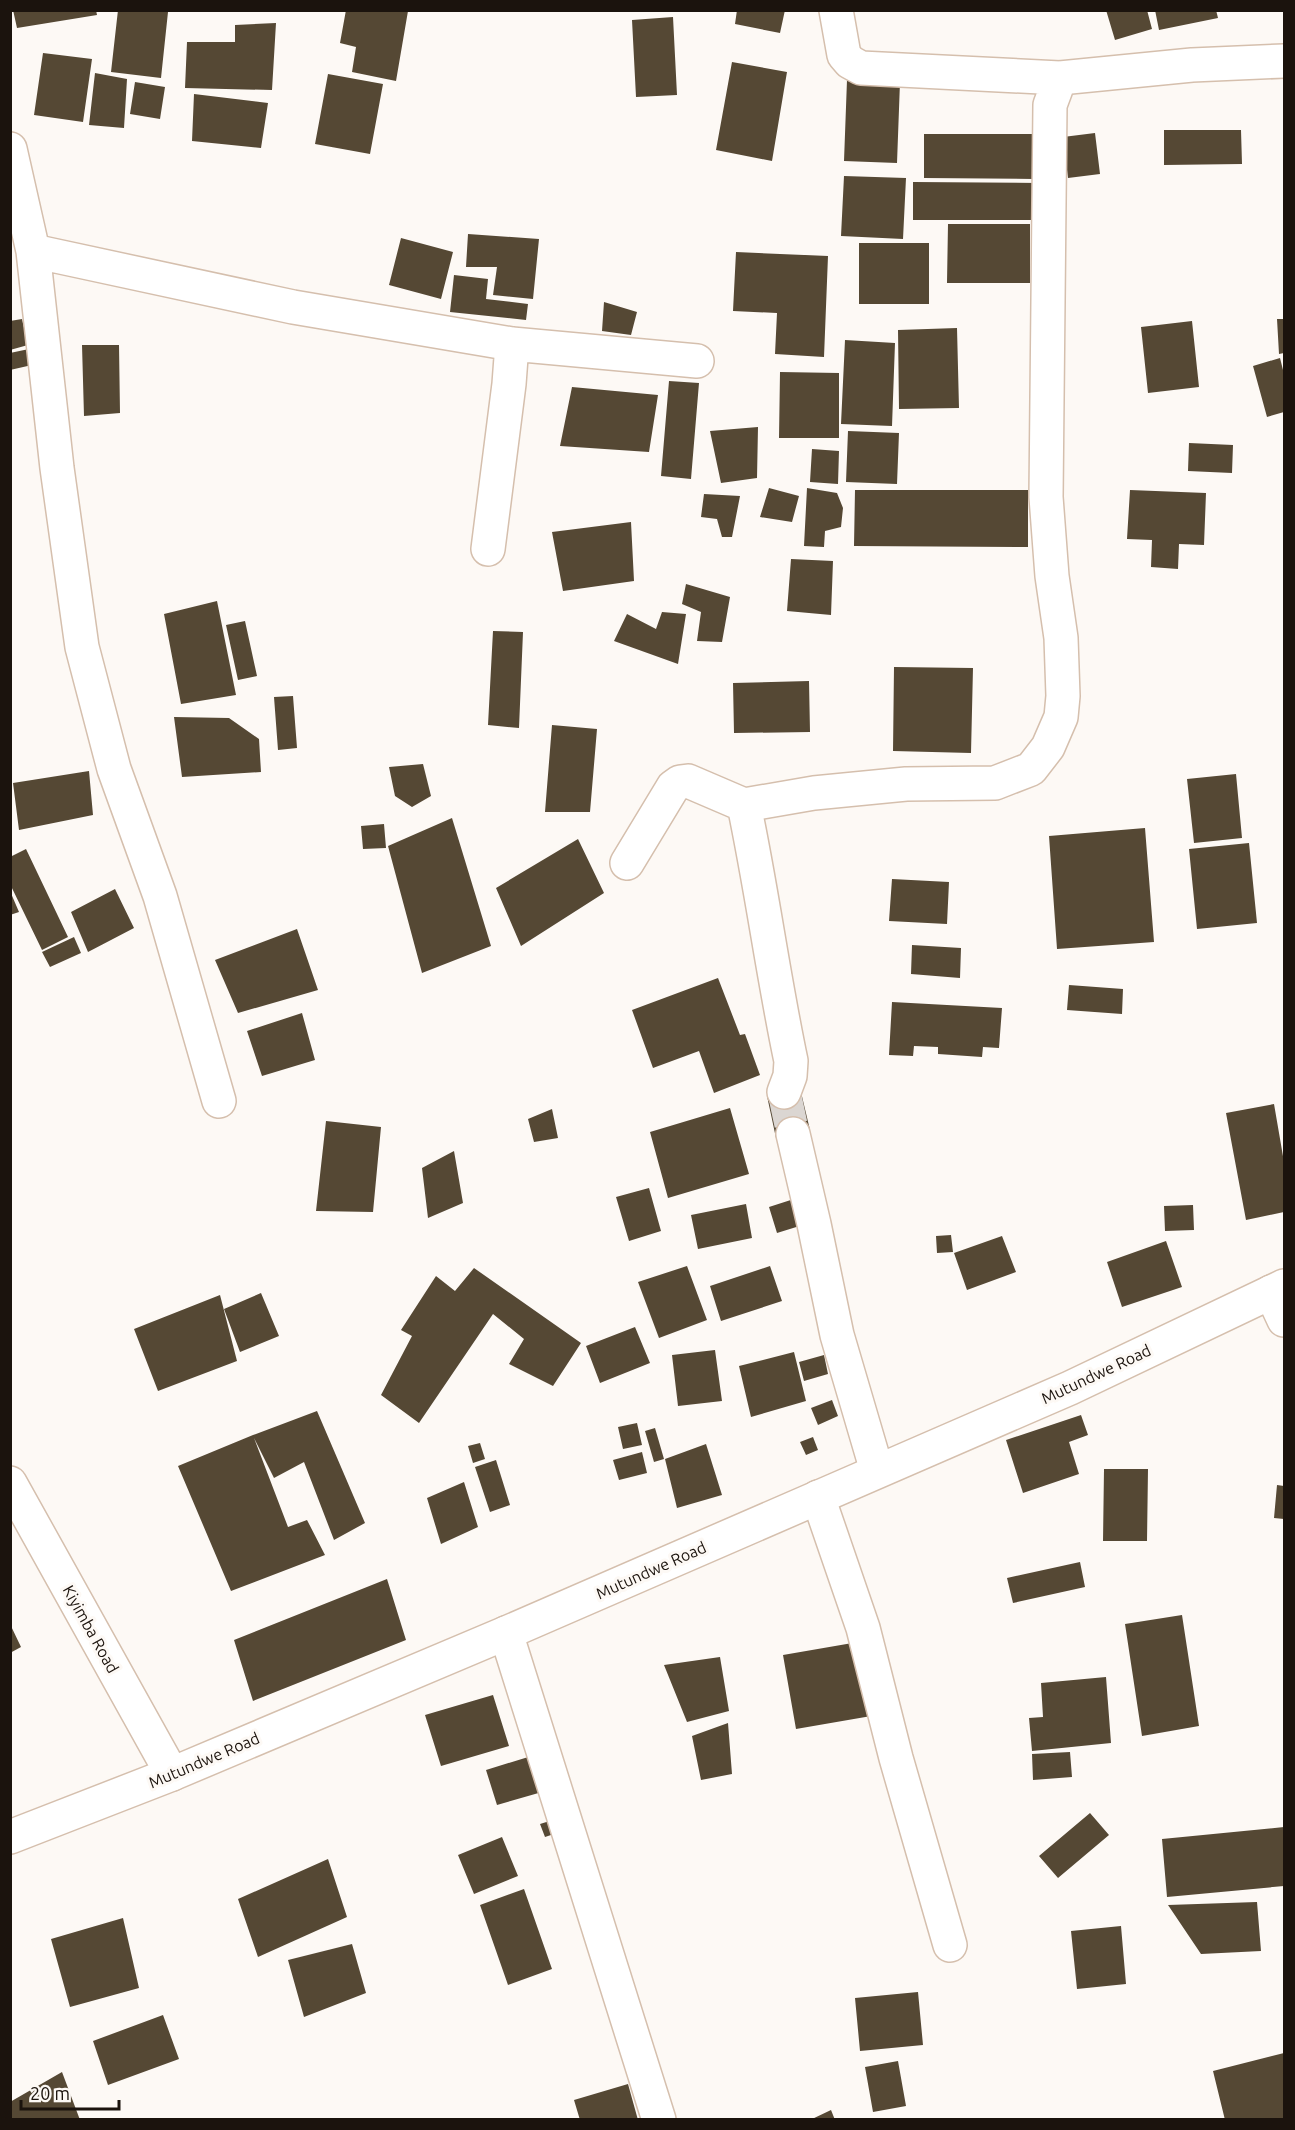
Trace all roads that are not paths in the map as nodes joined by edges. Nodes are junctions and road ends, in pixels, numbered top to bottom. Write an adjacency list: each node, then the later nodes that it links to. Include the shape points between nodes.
1 (836, 10): 3 (street, via 844,55 861,68)
2 (1284, 62): 3 (street, via 1192,65)
3 (1060, 78): 9 (street, via 1050,105 1046,497 1063,696 1061,717 1048,747 1031,769 995,783 906,784)
4 (10, 149): 5 (street)
5 (33, 251): 6 (street, via 293,307); 12 (street, via 82,647 114,769 160,896)
6 (512, 344): 7 (street); 8 (street)
7 (697, 361)
8 (488, 549)
9 (744, 805): 10 (street, via 688,781 680,782 673,787); 11 (street, via 791,1061)
10 (627, 863)
11 (784, 1092)
12 (219, 1101)
13 (793, 1134): 15 (street, via 837,1335)
14 (1280, 1299): 15 (street, Mutundwe Road)
15 (877, 1471): 17 (street, Mutundwe Road)
16 (10, 1483): 19 (street, Kiyimba Road)
17 (818, 1497): 18 (street, Mutundwe Road); 21 (street, via 863,1628)
18 (506, 1633): 19 (street, Mutundwe Road); 22 (street)
19 (172, 1774): 20 (street, Mutundwe Road)
20 (10, 1837)
21 (950, 1945)
22 (659, 2120)

